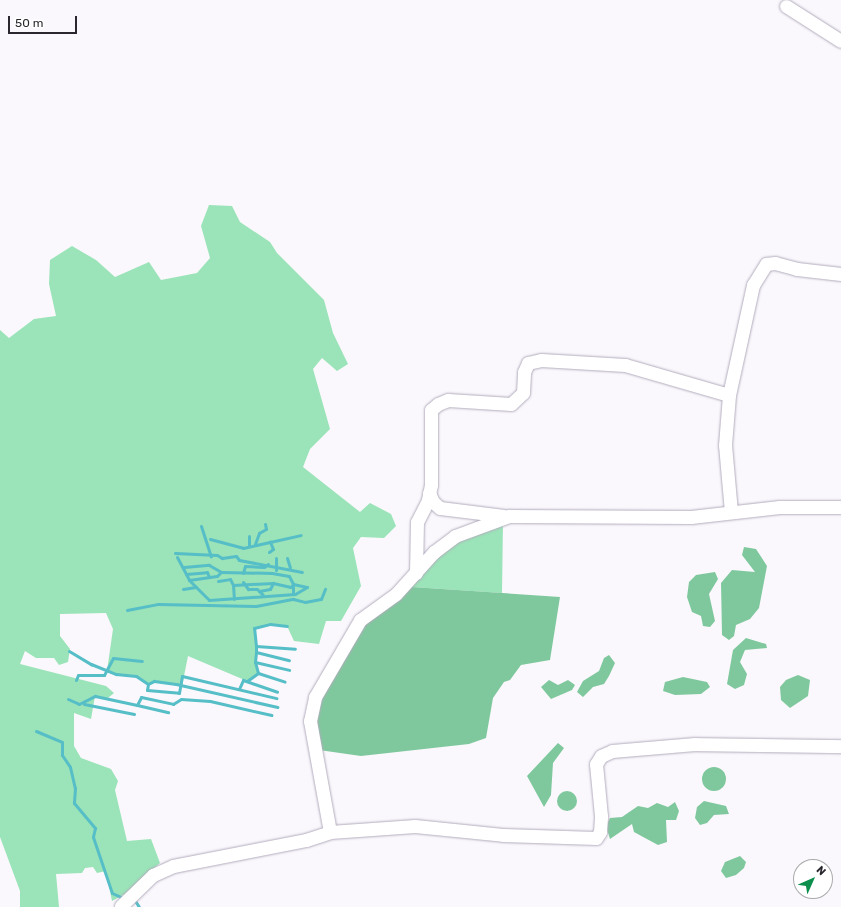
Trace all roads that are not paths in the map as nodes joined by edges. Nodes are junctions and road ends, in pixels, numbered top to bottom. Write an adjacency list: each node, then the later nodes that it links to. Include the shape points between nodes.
1 (786, 6): 2 (street)
2 (841, 41)
3 (841, 274): 4 (street, via 798,269 775,263 766,264 760,270 753,285)
4 (729, 395): 5 (street, via 625,365 541,360 528,363 518,402 511,404 448,400 431,410); 7 (street, via 725,445)
5 (429, 493): 8 (street, via 433,502 440,508); 9 (street, via 417,522)
6 (841, 507): 7 (street)
7 (731, 512): 8 (street, via 691,517)
8 (506, 517): 9 (street, via 455,536)
9 (416, 573): 11 (street, via 396,594 360,620 310,709)
10 (841, 746): 11 (street, via 695,744 612,751 601,756 596,764 601,816 600,832 596,838 503,835 415,826)
11 (330, 832): 12 (street, via 306,840 173,866 154,875)
12 (121, 906)

